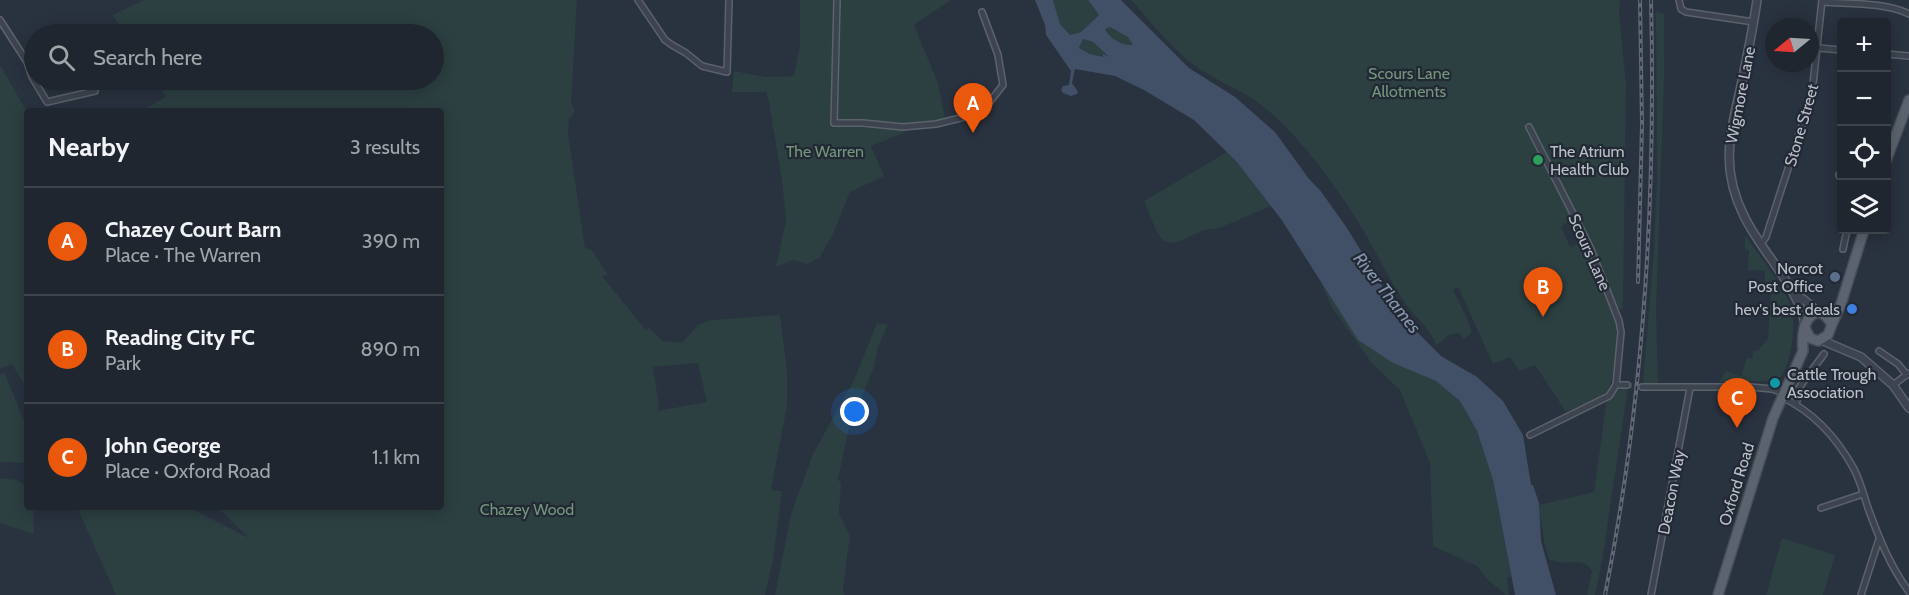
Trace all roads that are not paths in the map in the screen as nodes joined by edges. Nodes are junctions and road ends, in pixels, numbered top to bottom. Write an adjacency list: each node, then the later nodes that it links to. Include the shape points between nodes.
1 (638, 0): 2 (street, via 665,40 702,66 727,72)
2 (729, 0)
3 (837, 0): 8 (street, via 834,123 903,127 981,113 1003,86 998,55)
4 (1679, 0): 11 (street, Wigmore Lane, via 1686,12)
5 (1757, 0): 11 (street)
6 (1822, 1): 7 (street); 12 (street, Stone Street)
7 (1869, 3): 9 (street)
8 (982, 12)
9 (1909, 14)
10 (0, 20): 17 (street)
11 (1754, 22): 26 (street, Wigmore Lane, via 1729,153 1737,199)
12 (1819, 36)
13 (1819, 48): 14 (street)
14 (1837, 50)
15 (1891, 54): 16 (street)
16 (1909, 56)
17 (24, 57)
18 (1815, 72): 26 (street, Stone Street, via 1812,94)
19 (40, 90): 20 (street, via 47,102)
20 (95, 91)
21 (1908, 105): 23 (main road)
22 (1529, 127): 39 (street, Scours Lane, via 1590,247 1619,321)
23 (1891, 150)
24 (1846, 234): 27 (street)
25 (1863, 234): 29 (main road)
26 (1761, 244): 28 (street, Wigmore Lane)
27 (1843, 249)
28 (1796, 295): 30 (street, Wigmore Lane); 31 (street, Wigmore Lane)
29 (1842, 298): 30 (main road); 32 (main road)
30 (1819, 313): 31 (main road, via 1813,314); 32 (main road, via 1828,317)
31 (1805, 325): 33 (main road, via 1810,338); 35 (main road, Oxford Road)
32 (1831, 326): 33 (main road); 34 (street, via 1833,337)
33 (1820, 341): 34 (street); 35 (main road)
34 (1843, 348): 41 (street, via 1861,357)
35 (1803, 351): 44 (main road, Oxford Road)
36 (1879, 351): 38 (street)
37 (1824, 354): 45 (street, via 1798,389)
38 (1908, 374): 41 (street)
39 (1616, 385): 40 (street); 47 (street, via 1609,396)
40 (1627, 385)
41 (1893, 385): 46 (street)
42 (1642, 387): 43 (street)
43 (1690, 388): 44 (street, via 1751,387 1772,389); 52 (street, Deacon Way)
44 (1783, 395): 45 (street); 53 (main road, Oxford Road)
45 (1796, 404): 48 (street, via 1827,430 1842,450 1855,470)
46 (1909, 408)
47 (1530, 435)
48 (1863, 494): 49 (street); 50 (street)
49 (1821, 508)
50 (1879, 539): 51 (street); 54 (street)
51 (1909, 592)
52 (1651, 595)
53 (1718, 595)
54 (1861, 595)

